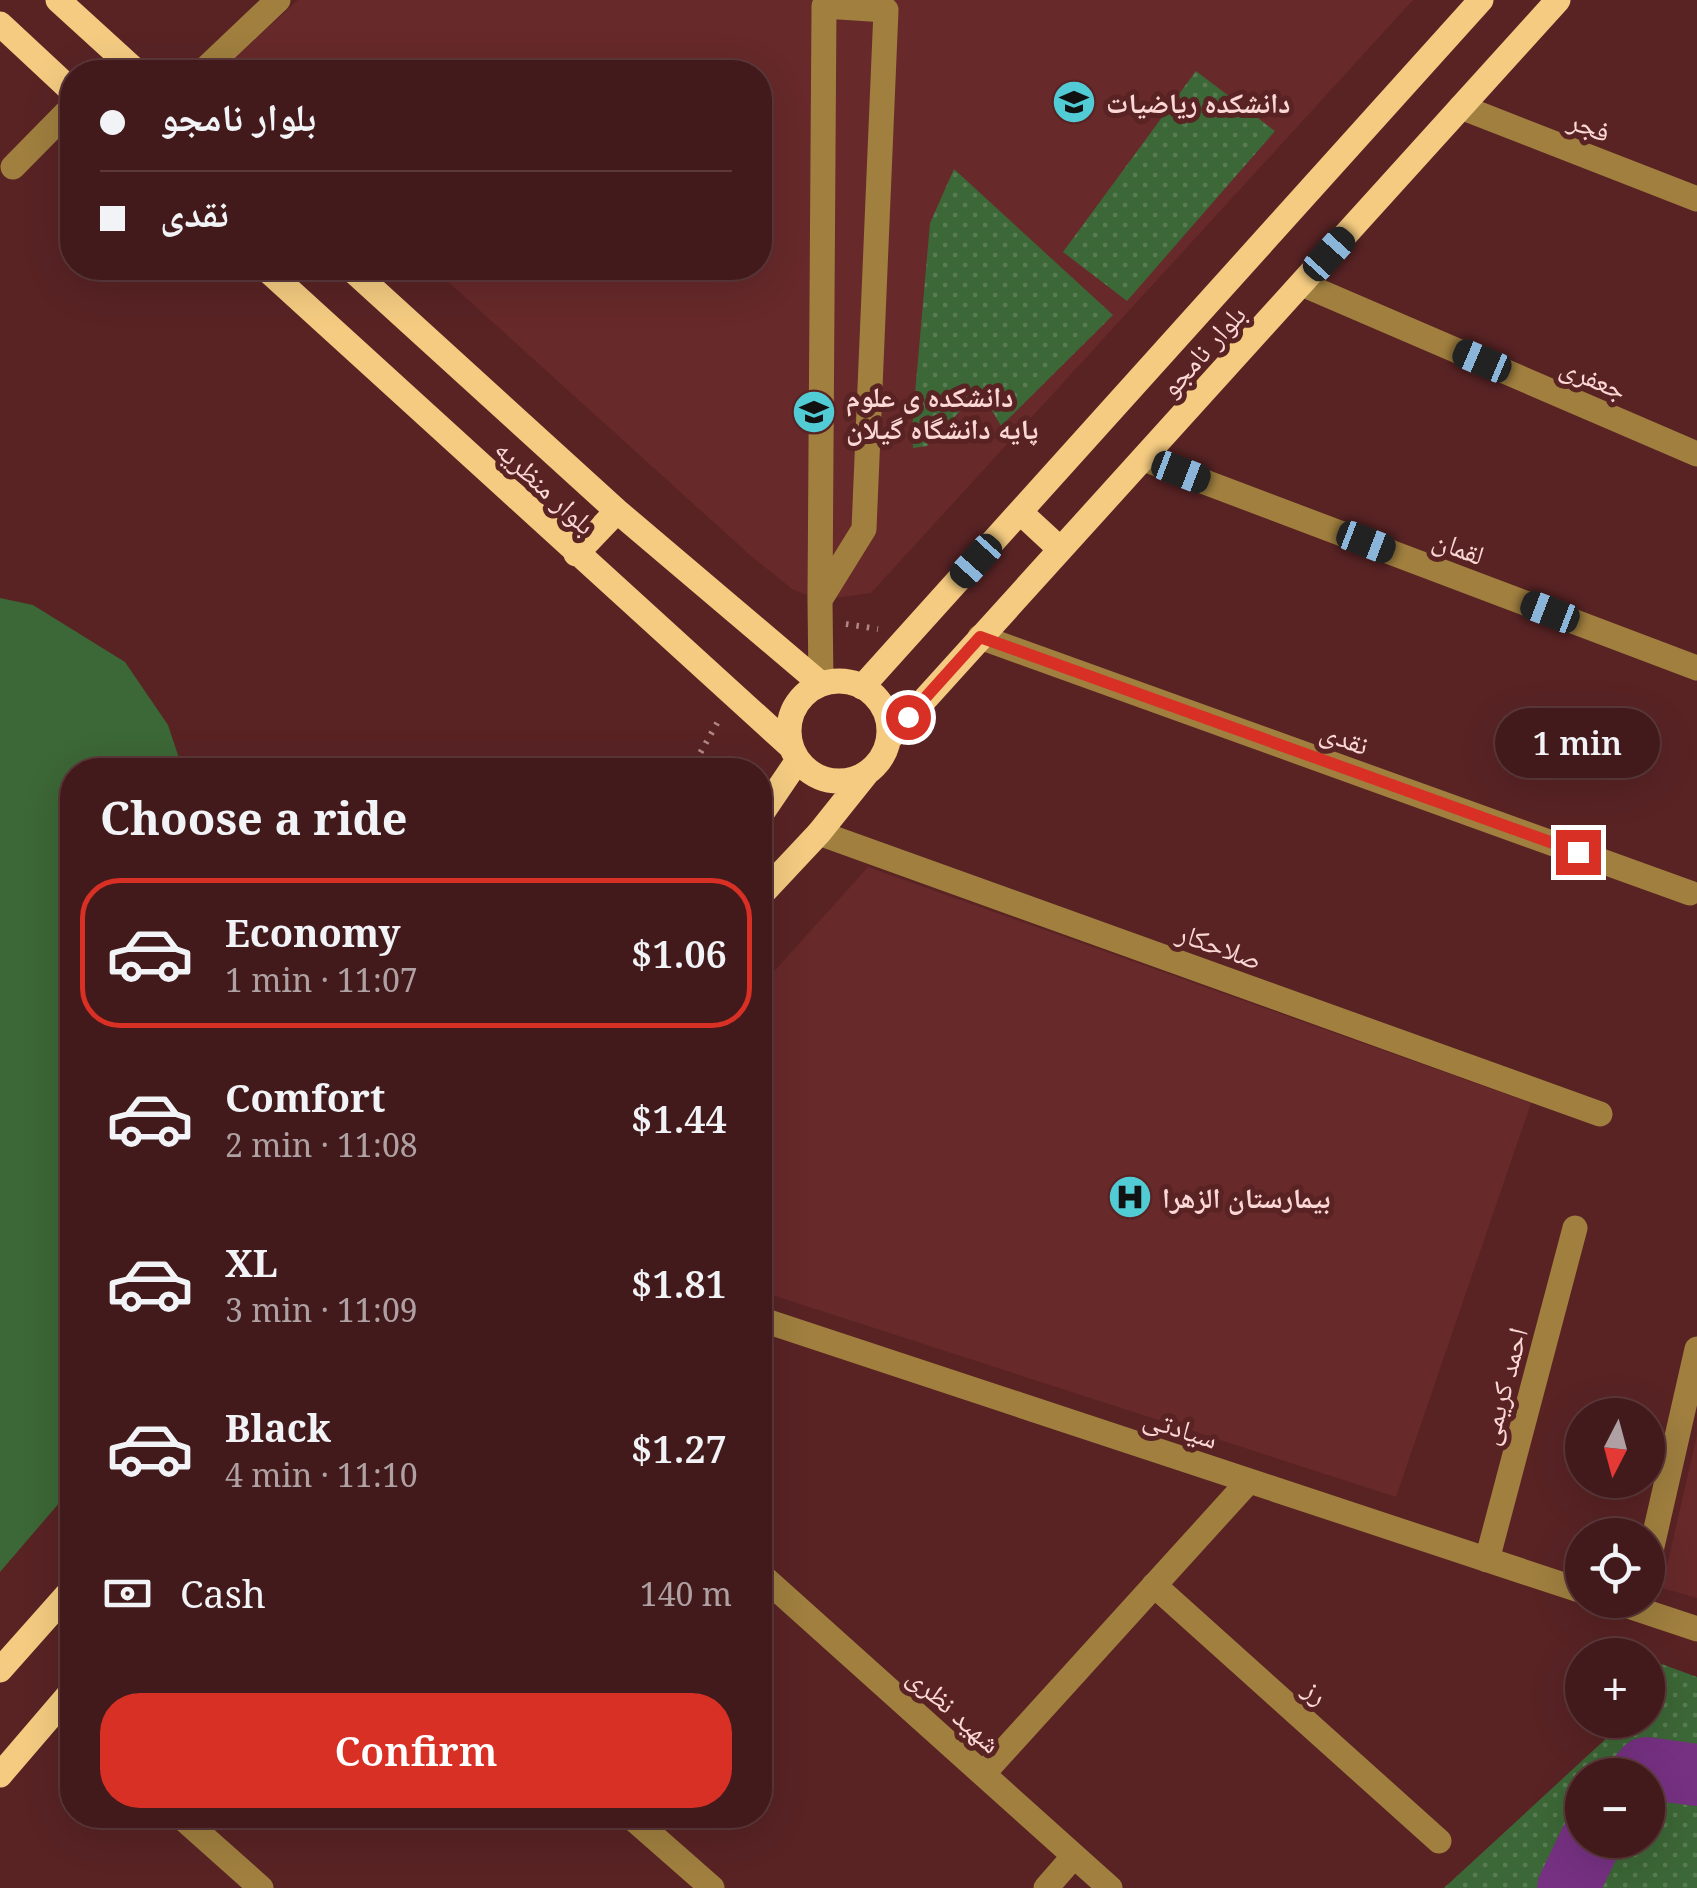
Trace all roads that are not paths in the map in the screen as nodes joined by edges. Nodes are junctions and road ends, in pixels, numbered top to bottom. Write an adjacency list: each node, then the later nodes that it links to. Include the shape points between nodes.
1 (58, 0): 6 (main road)
2 (278, 0): 7 (street)
3 (1481, 0): 19 (main road, بلوار نامجو)
4 (1558, 0): 9 (main road, بلوار نامجو)
5 (0, 24): 8 (main road)
6 (124, 60)
7 (215, 60)
8 (60, 80)
9 (1461, 107): 12 (street, فجر); 15 (main road, بلوار نامجو)
10 (60, 119): 11 (street)
11 (13, 168)
12 (1697, 198)
13 (278, 280): 21 (main road, بلوار منظریه)
14 (363, 280): 18 (main road, بلوار منظریه)
15 (1302, 284): 16 (street, جعفری); 17 (main road, بلوار نامجو)
16 (1697, 454)
17 (1144, 459): 20 (main road, بلوار نامجو); 24 (street, لقمان)
18 (617, 511): 21 (main road); 25 (main road, بلوار منظریه)
19 (1020, 512): 20 (main road); 26 (main road, بلوار نامجو)
20 (1060, 549): 23 (main road, بلوار نامجو)
21 (576, 554): 28 (main road, بلوار منظریه)
22 (820, 600): 22 (street, via 864,528 886,10 824,6); 25 (street)
23 (980, 637): 27 (main road, بلوار نامجو); 33 (street, نقدی)
24 (1697, 668)
25 (821, 684): 26 (main road); 28 (main road, via 795,709)
26 (862, 687): 27 (main road, via 886,714)
27 (889, 739): 29 (main road)
28 (794, 753): 29 (main road, via 830,780); 30 (main road)
29 (867, 774): 31 (main road)
30 (772, 794)
31 (820, 833): 32 (main road); 34 (street, صلاحکار)
32 (772, 883)
33 (1690, 893)
34 (1600, 1114)
35 (1576, 1228): 40 (street, احمد کریمی)
36 (772, 1323): 38 (street, سیادتی)
37 (1697, 1349): 39 (street)
38 (1249, 1481): 40 (street, سیادتی); 42 (street)
39 (1658, 1518)
40 (1486, 1560): 43 (street, سیادتی)
41 (772, 1585): 49 (street, شهید نظری)
42 (1154, 1585): 49 (street); 53 (street, رز)
43 (1565, 1586)
44 (60, 1602): 47 (main road)
45 (1665, 1615): 46 (street)
46 (1697, 1629)
47 (0, 1670)
48 (60, 1714): 50 (main road)
49 (984, 1774): 54 (street, شهید نظری)
50 (0, 1775)
51 (193, 1828): 55 (street)
52 (644, 1828): 56 (street)
53 (1439, 1841)
54 (1074, 1856): 57 (street); 58 (street, شهید نظری)
55 (260, 1888)
56 (712, 1888)
57 (1046, 1888)
58 (1110, 1888)

